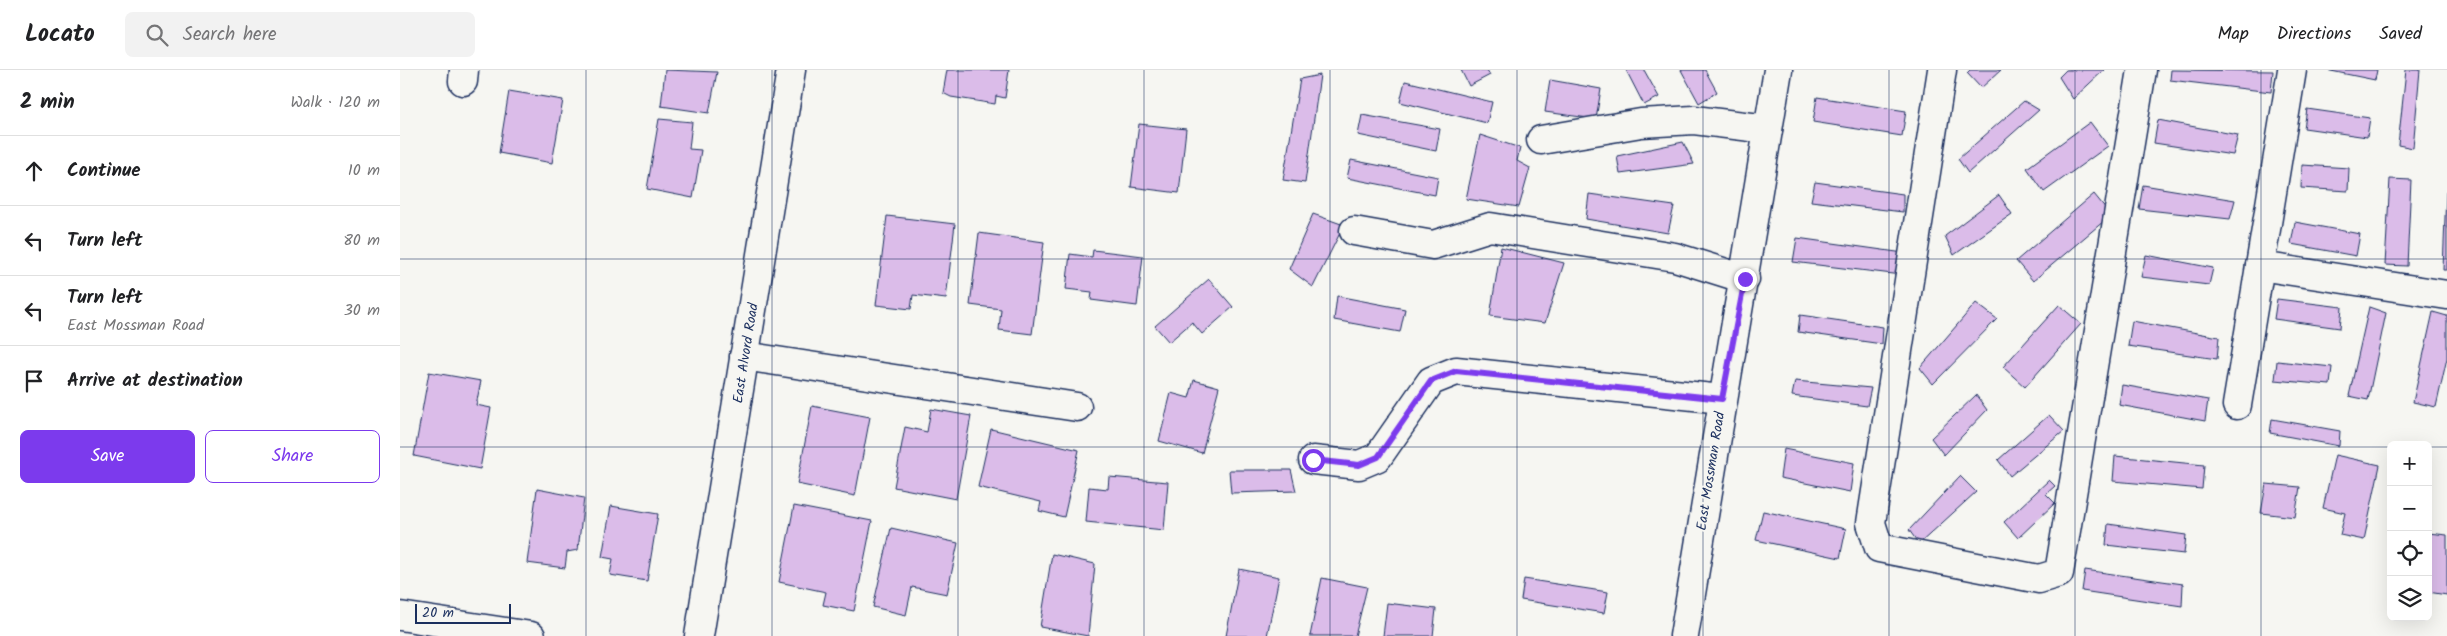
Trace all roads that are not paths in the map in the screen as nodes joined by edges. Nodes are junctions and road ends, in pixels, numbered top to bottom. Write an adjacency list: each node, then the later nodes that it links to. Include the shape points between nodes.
1 (791, 70): 12 (street, East Alvord Road)
2 (1778, 70): 6 (street, East Mossman Road)
3 (1942, 70): 4 (street, via 1871,523 1879,548 2039,579 2059,573)
4 (2142, 70)
5 (2292, 70): 9 (street)
6 (1768, 129): 7 (street, via 1694,120 1642,123); 10 (street, East Mossman Road)
7 (1541, 140)
8 (1354, 232): 10 (street, via 1433,245 1490,227 1675,257)
9 (2260, 266): 11 (street); 14 (street)
10 (1745, 279): 13 (street, East Mossman Road)
11 (2447, 295)
12 (744, 356): 15 (street); 19 (street, East Alvord Road)
13 (1722, 399): 16 (street, via 1456,371 1431,381 1378,457 1359,465); 20 (street, East Mossman Road)
14 (2237, 404)
15 (1077, 406)
16 (1313, 460)
17 (400, 616): 18 (street)
18 (531, 636)
19 (699, 636)
20 (1684, 636)

